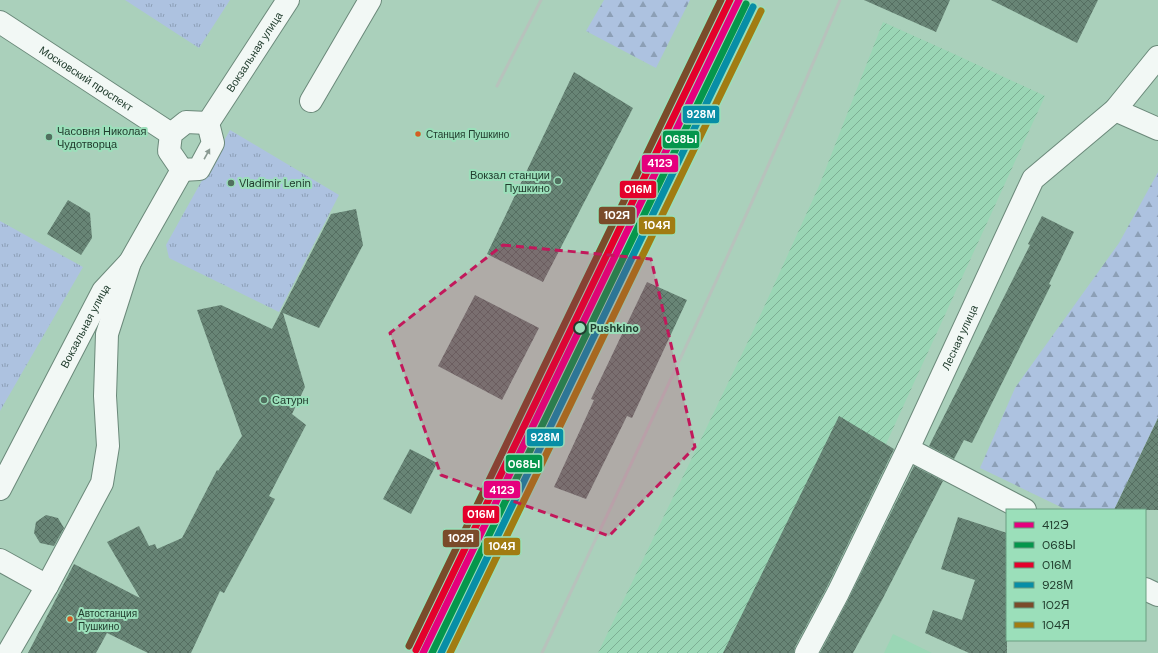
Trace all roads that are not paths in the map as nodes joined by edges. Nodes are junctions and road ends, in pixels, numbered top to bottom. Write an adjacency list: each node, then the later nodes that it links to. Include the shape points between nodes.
1 (288, 0): 7 (street, Вокзальная улица)
2 (370, 0): 5 (street)
3 (0, 22): 9 (street, Московский проспект)
4 (1158, 57): 6 (street, Лесная улица)
5 (311, 101)
6 (1115, 110): 8 (street); 12 (street, Лесная улица, via 1033,179)
7 (208, 123): 9 (street, via 186,122); 10 (street, one-way to 7, via 199,169 213,143)
8 (1158, 129)
9 (172, 134): 10 (street, via 169,151)
10 (182, 170): 11 (street, Вокзальная улица)
11 (130, 262): 13 (street, Вокзальная улица, via 103,291); 16 (street, via 107,334 105,396 108,446 102,483)
12 (908, 449): 14 (street); 20 (street, Лесная улица)
13 (0, 489)
14 (1022, 509)
15 (0, 560): 16 (street)
16 (47, 586): 19 (street)
17 (1146, 589): 18 (street)
18 (1158, 595)
19 (8, 653)
20 (806, 653)

